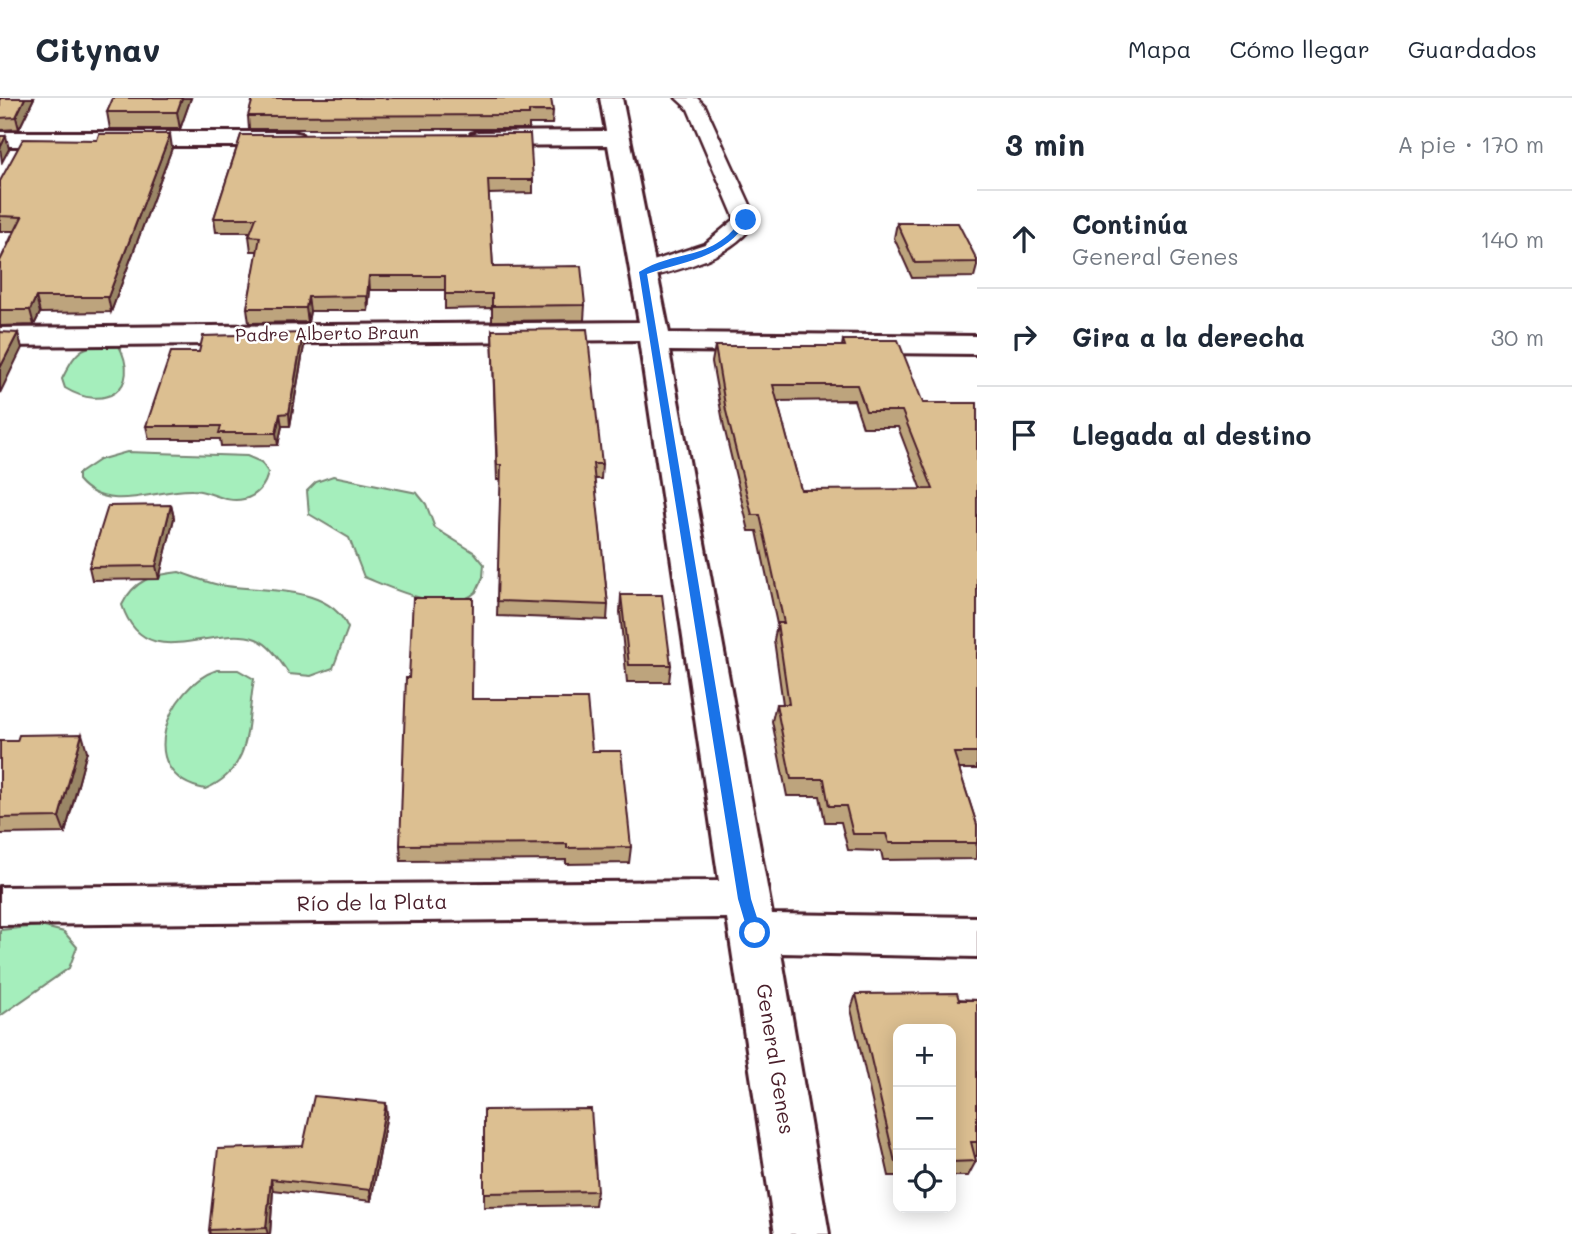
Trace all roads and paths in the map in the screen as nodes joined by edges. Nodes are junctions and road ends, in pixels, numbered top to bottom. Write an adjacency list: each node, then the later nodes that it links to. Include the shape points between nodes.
1 (611, 98): 3 (street, General Genes)
2 (685, 98): 7 (lane, via 696,106 746,220 721,247)
3 (617, 138): 6 (street); 7 (street, General Genes)
4 (0, 139): 5 (street)
5 (315, 139)
6 (452, 139)
7 (643, 272): 8 (street, General Genes)
8 (654, 336): 9 (street, Padre Alberto Braun); 10 (street, Padre Alberto Braun); 12 (street, General Genes)
9 (0, 337)
10 (977, 345)
11 (0, 906): 12 (street, Río de la Plata)
12 (750, 916): 13 (street, Río de la Plata); 14 (street, General Genes)
13 (977, 937)
14 (802, 1234)

